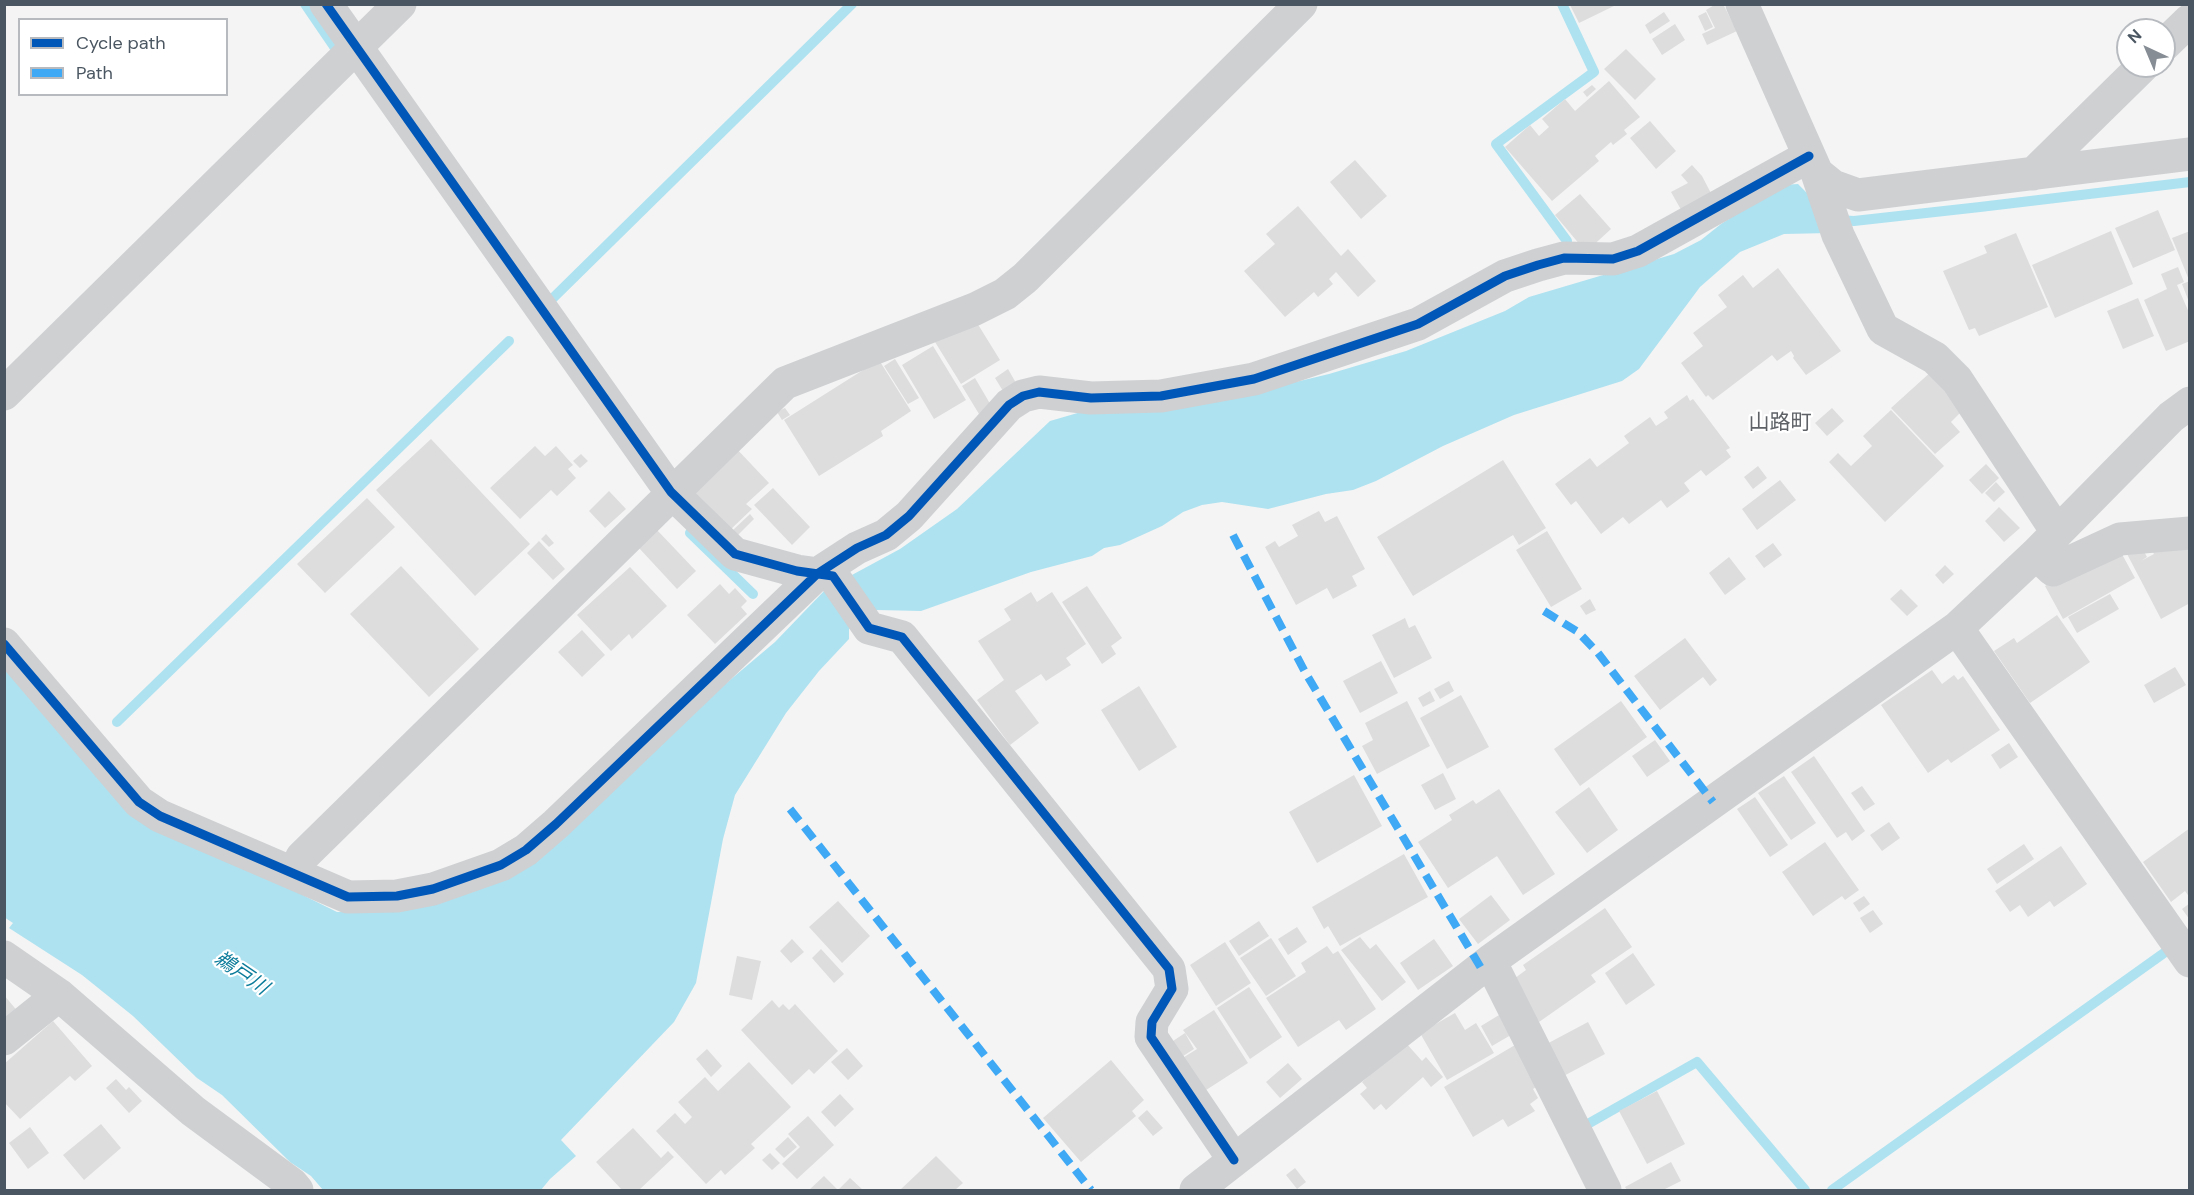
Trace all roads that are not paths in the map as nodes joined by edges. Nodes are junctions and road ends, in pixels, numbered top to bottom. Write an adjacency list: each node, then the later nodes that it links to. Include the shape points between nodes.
1 (326, 4): 7 (street)
2 (400, 4): 7 (street)
3 (1742, 4): 10 (street)
4 (1284, 10): 14 (street, via 1025,278 1005,294 785,383)
5 (2190, 20): 6 (street)
6 (2176, 33)
7 (356, 48): 12 (street); 14 (street)
8 (2131, 78): 11 (street)
9 (2190, 154): 11 (street)
10 (1813, 165): 11 (street, via 1833,186 1858,195); 16 (street, via 1834,224 1883,329 1935,358 1957,380); 17 (street, via 1638,251 1613,259 1564,258 1538,265 1505,276 1418,324 1254,379 1161,396 1091,398 1039,392 1023,396 1009,405 909,516 886,535 856,548)
11 (2033, 174)
12 (4, 394)
13 (2190, 404): 16 (street, via 2171,417)
14 (671, 492): 17 (street, via 735,554); 20 (street, via 302,857)
15 (2190, 533): 16 (street, via 2120,540 2053,570)
16 (2047, 543): 18 (street)
17 (825, 575): 20 (street, via 556,824 501,865 433,889 397,896 348,897); 26 (street, via 869,628 902,637 1169,969 1172,989 1152,1022 1151,1037)
18 (1957, 628): 22 (street); 23 (street)
19 (4, 644): 20 (street, via 139,802 160,816)
20 (294, 873)
21 (4, 957): 24 (street)
22 (1490, 961): 26 (street); 29 (street)
23 (2190, 961)
24 (59, 995): 25 (street); 27 (street, via 193,1111)
25 (4, 1039)
26 (1234, 1160): 28 (street)
27 (297, 1191)
28 (1196, 1191)
29 (1605, 1191)

